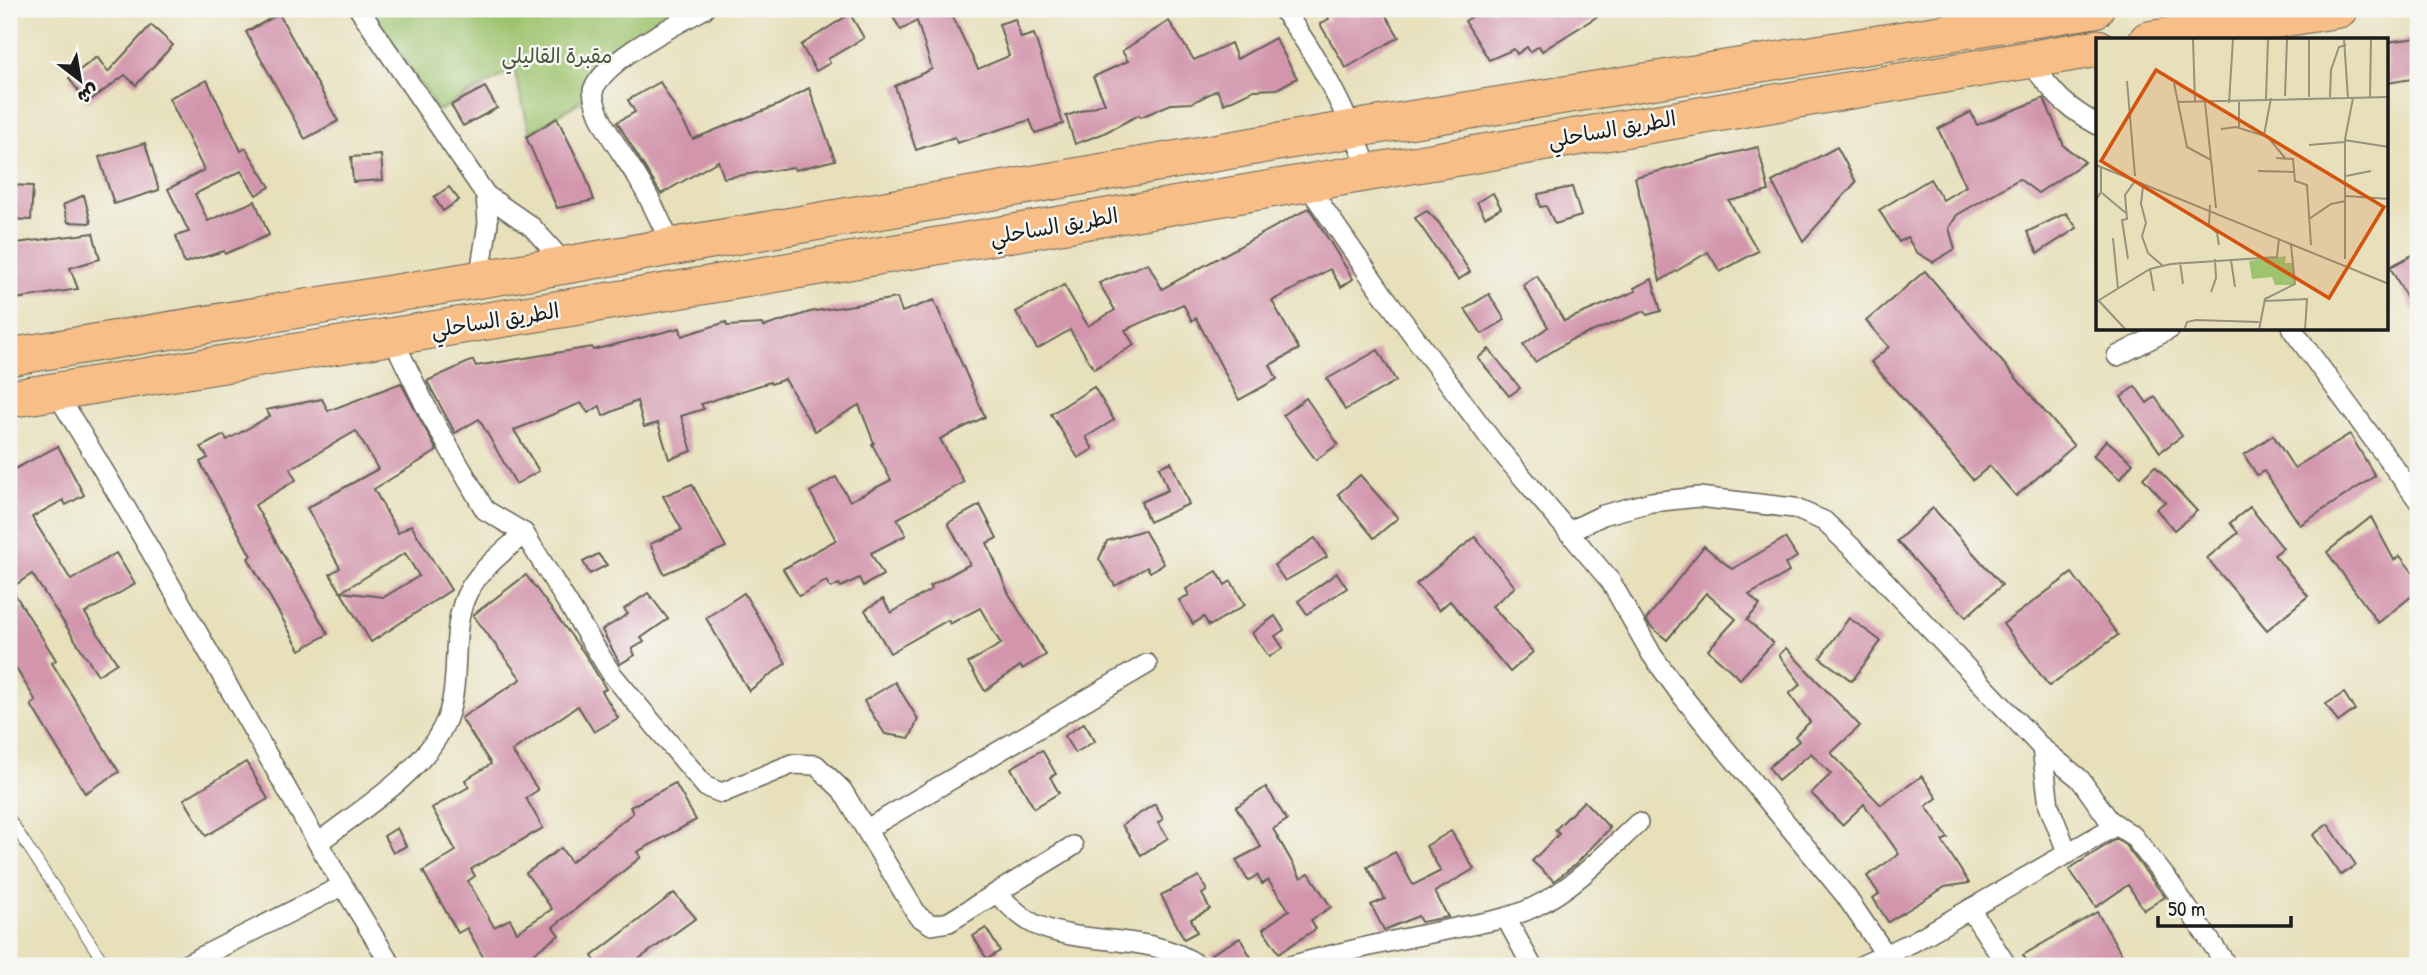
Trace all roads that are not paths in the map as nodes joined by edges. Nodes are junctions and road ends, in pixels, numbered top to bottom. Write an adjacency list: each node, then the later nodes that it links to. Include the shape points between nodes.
1 (359, 9): 14 (street)
2 (705, 9): 15 (street, via 635,49 593,90 611,135)
3 (1282, 9): 11 (street, via 1318,60)
4 (2339, 9): 7 (highway)
5 (2077, 10): 6 (highway, الطريق الساحلي)
6 (1984, 17): 11 (highway, الطريق الساحلي)
7 (2160, 38)
8 (2096, 53): 9 (highway, الطريق الساحلي)
9 (2029, 61): 10 (street, via 2053,95); 12 (highway, الطريق الساحلي)
10 (2096, 124)
11 (1353, 129): 12 (street); 15 (highway, الطريق الساحلي)
12 (1369, 171): 13 (highway, الطريق الساحلي)
13 (1306, 183): 20 (highway, الطريق الساحلي); 26 (street, via 1426,354)
14 (486, 195): 16 (street, via 532,228); 17 (street, via 488,223)
15 (672, 246): 16 (highway, الطريق الساحلي)
16 (566, 265): 17 (highway, الطريق الساحلي)
17 (480, 280): 22 (highway, الطريق الساحلي)
18 (2166, 331): 21 (street)
19 (2293, 331): 25 (street)
20 (392, 337): 23 (highway, الطريق الساحلي); 27 (street, via 485,510)
21 (2117, 356)
22 (9, 357)
23 (55, 391): 24 (highway, الطريق الساحلي); 34 (street)
24 (9, 398)
25 (2418, 500)
26 (1569, 532): 29 (street, via 1603,515 1674,498 1745,501 1809,513 1841,535); 41 (street, via 1611,582 1652,655 1679,692 1845,895)
27 (524, 533): 33 (street, via 611,673 706,787 722,793 792,764 816,765 842,790); 34 (street, via 467,594 459,619 453,693 444,726 429,750)
28 (1147, 664): 33 (street)
29 (2042, 747): 32 (street, via 2080,779); 36 (street, via 2049,806)
30 (9, 818): 43 (lane)
31 (1638, 823): 40 (street, via 1556,895)
32 (2115, 826): 36 (street); 42 (street, via 2140,846)
33 (867, 829): 38 (street, via 924,922 940,926)
34 (318, 843): 37 (street)
35 (1073, 846): 38 (street)
36 (2068, 854): 39 (street)
37 (342, 886): 44 (street); 45 (street)
38 (997, 894): 46 (street, via 1041,927 1163,947)
39 (1970, 909): 41 (street); 50 (street)
40 (1506, 918): 47 (street); 48 (street)
41 (1886, 955): 49 (street)
42 (2224, 961)
43 (106, 966)
44 (183, 966)
45 (392, 966)
46 (1199, 966)
47 (1290, 966)
48 (1532, 966)
49 (1861, 966)
50 (2007, 966)

